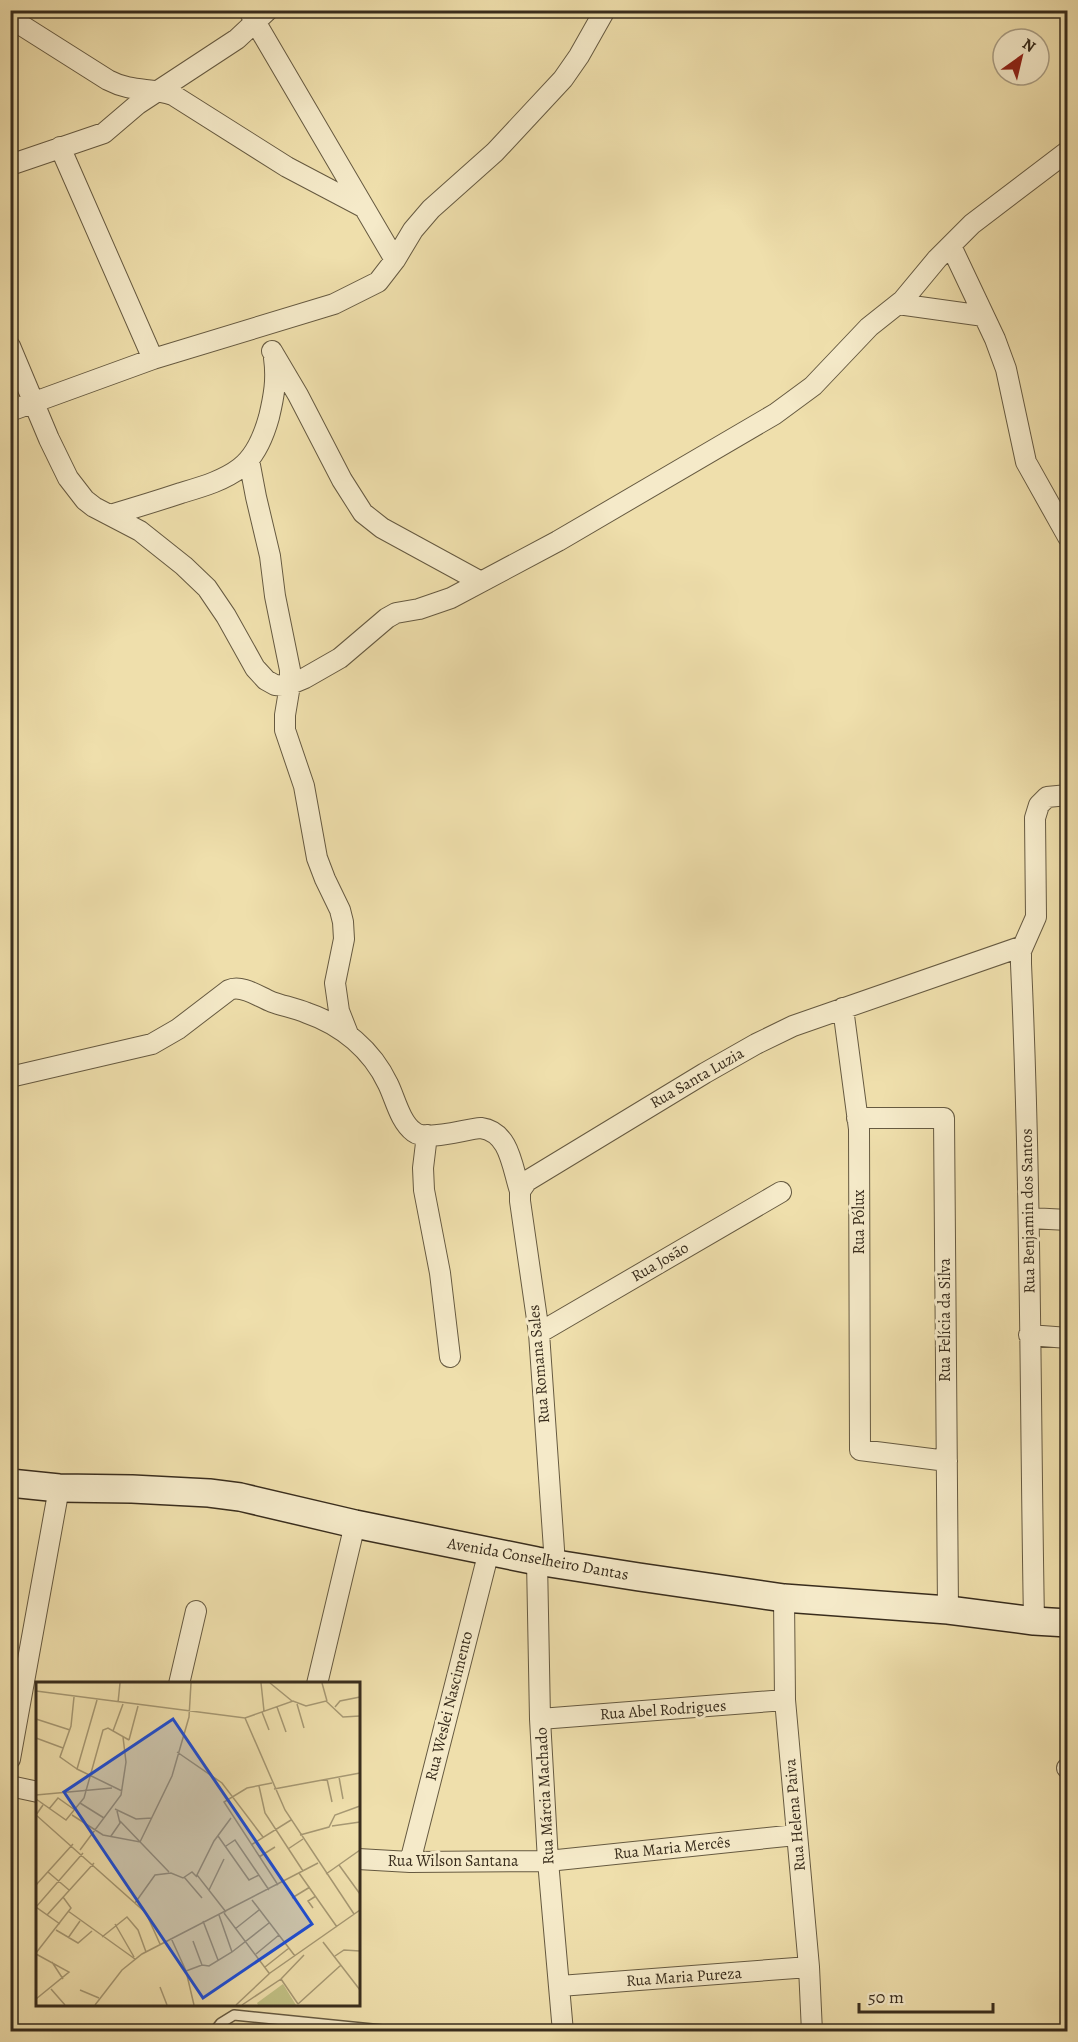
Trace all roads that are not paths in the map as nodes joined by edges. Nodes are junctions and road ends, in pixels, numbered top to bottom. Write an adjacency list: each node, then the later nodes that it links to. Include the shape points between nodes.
1 (605, 10): 10 (street, via 563,79 495,152 430,210)
2 (257, 15): 4 (street, via 222,50); 8 (street)
3 (10, 18): 4 (street, via 122,87)
4 (159, 91): 5 (street, via 104,133); 8 (street, via 188,103 287,167)
5 (60, 147): 7 (street); 16 (street)
6 (1068, 151): 9 (street, via 972,224)
7 (10, 165)
8 (361, 206): 10 (street)
9 (951, 246): 11 (street); 12 (street)
10 (394, 260): 13 (street, via 378,282 334,304)
11 (898, 304): 12 (street); 22 (street, via 869,327 813,386 775,414)
12 (984, 316): 21 (street, via 1006,369 1026,462)
13 (263, 325): 15 (street); 16 (street)
14 (10, 346): 17 (street)
15 (272, 351): 19 (street, via 274,397 263,435); 22 (street, via 363,513 382,528)
16 (153, 359): 17 (street)
17 (33, 403): 18 (street); 20 (street, via 68,477 85,500)
18 (10, 411)
19 (249, 460): 20 (street, via 222,479); 23 (street, via 270,556)
20 (111, 515): 23 (street, via 140,531 207,588 266,680 274,685)
21 (1068, 537)
22 (481, 582): 23 (street, via 451,598 396,613 340,658)
23 (291, 685): 27 (street, via 285,730 304,786 317,858 343,922 344,939 334,983)
24 (1068, 795): 25 (street, Rua Benjamin dos Santos, via 1047,797 1035,818 1036,918)
25 (1023, 946): 26 (street, Rua Santa Luzia); 33 (street, Rua Benjamin dos Santos)
26 (843, 1008): 29 (street, Rua Pólux); 31 (street, Rua Santa Luzia, via 756,1044 537,1173)
27 (348, 1034): 28 (street, via 310,1013 234,988 152,1044); 30 (street, via 372,1057 408,1126)
28 (10, 1077)
29 (857, 1118): 39 (street, Rua Pólux, via 860,1450); 39 (street, Rua Felícia da Silva, via 944,1118)
30 (427, 1136): 31 (street, Rua Romana Sales, via 489,1129 507,1146); 38 (street, via 424,1190 440,1273)
31 (520, 1191): 35 (street, Rua Romana Sales)
32 (781, 1192): 35 (street, Rua Josão)
33 (1030, 1218): 34 (street); 36 (street, Rua Benjamin dos Santos)
34 (1068, 1220)
35 (539, 1333): 44 (street, Rua Romana Sales)
36 (1029, 1335): 37 (street); 48 (street, Rua Benjamin dos Santos)
37 (1068, 1338)
38 (450, 1357)
39 (946, 1461): 46 (street, Rua Felícia da Silva)
40 (10, 1483): 41 (street, Avenida Conselheiro Dantas)
41 (59, 1488): 42 (street, Avenida Conselheiro Dantas, via 209,1493); 54 (street)
42 (355, 1524): 43 (street, Avenida Conselheiro Dantas); 51 (street)
43 (489, 1551): 44 (street, Avenida Conselheiro Dantas); 60 (street, Rua Weslei Nascimento)
44 (546, 1562): 45 (street, Avenida Conselheiro Dantas); 53 (street, Rua Márcia Machado)
45 (784, 1598): 46 (street, Avenida Conselheiro Dantas); 52 (street, Rua Helena Paiva)
46 (948, 1610): 48 (street, Avenida Conselheiro Dantas)
47 (196, 1611): 50 (street)
48 (1034, 1621): 49 (street, Avenida Conselheiro Dantas)
49 (1068, 1623)
50 (179, 1682)
51 (317, 1682)
52 (785, 1700): 53 (street, Rua Abel Rodrigues); 57 (street, Rua Helena Paiva)
53 (540, 1719): 59 (street, Rua Márcia Machado)
54 (10, 1759)
55 (10, 1786): 56 (street)
56 (36, 1792)
57 (796, 1835): 59 (street, Rua Maria Mercês); 61 (street, Rua Helena Paiva)
58 (360, 1859): 60 (street, Rua Wilson Santana)
59 (548, 1861): 60 (street, Rua Wilson Santana); 62 (street, Rua Márcia Machado)
60 (410, 1862)
61 (809, 1967): 62 (street, Rua Maria Pureza); 66 (street, Rua Helena Paiva)
62 (560, 1986): 65 (street, Rua Márcia Machado)
63 (214, 2031): 64 (lane, via 234,2015)
64 (402, 2031)
65 (563, 2031)
66 (812, 2031)

